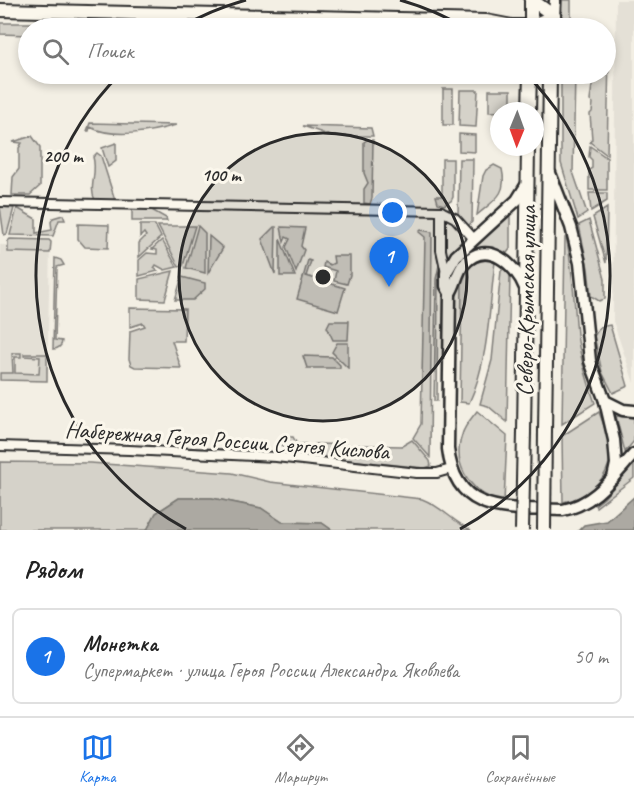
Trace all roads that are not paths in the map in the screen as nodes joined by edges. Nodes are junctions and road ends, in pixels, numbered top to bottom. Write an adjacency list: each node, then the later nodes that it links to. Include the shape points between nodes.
1 (532, 0): 5 (main road); 6 (main road)
2 (555, 0): 7 (street)
3 (0, 10): 4 (main road)
4 (353, 18)
5 (531, 18)
6 (550, 18)
7 (554, 18)
8 (530, 84): 10 (main road)
9 (550, 84): 12 (main road, Северо-Крымская улица)
10 (529, 102)
11 (528, 156): 13 (main road, Северо-Крымская улица)
12 (549, 173): 20 (street, via 571,227 580,263 590,361); 27 (main road, Северо-Крымская улица, bridge)
13 (527, 184): 16 (street, via 517,200); 18 (main road, Северо-Крымская улица)
14 (0, 202): 15 (street)
15 (441, 211): 16 (street, via 455,218); 17 (street, via 441,250)
16 (474, 239): 17 (street, via 456,256)
17 (446, 273): 19 (street)
18 (526, 290): 19 (street, via 521,277 504,259 481,254 465,262); 26 (main road, Северо-Крымская улица, bridge)
19 (450, 293): 24 (street)
20 (605, 401): 21 (street); 25 (street, via 616,452)
21 (634, 411)
22 (0, 446): 24 (street, Набережная Героя России Сергея Кислова, via 276,457 417,473)
23 (634, 454): 25 (street)
24 (451, 469): 25 (street, via 473,498 503,508 573,508 592,499)
25 (613, 478)
26 (522, 530)
27 (544, 530)

